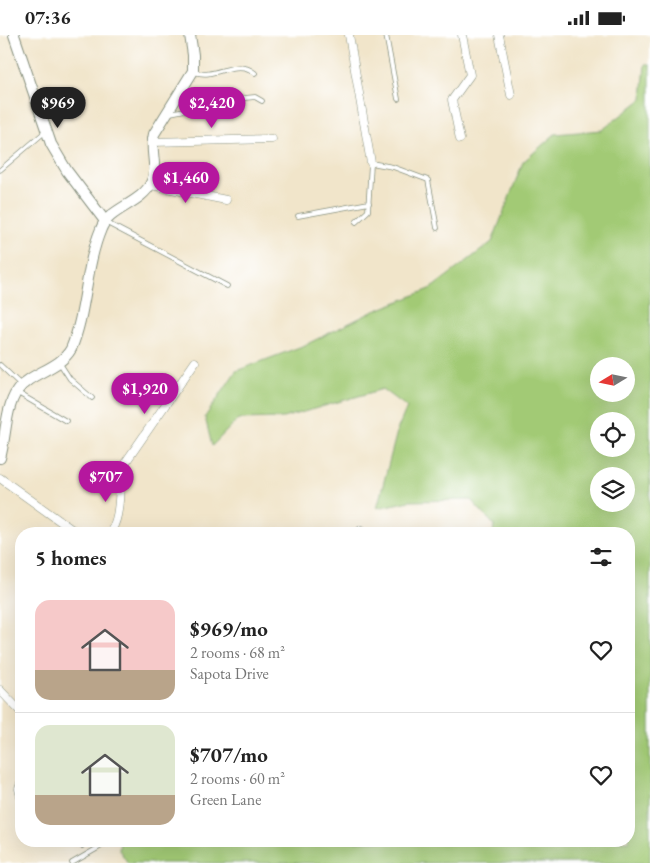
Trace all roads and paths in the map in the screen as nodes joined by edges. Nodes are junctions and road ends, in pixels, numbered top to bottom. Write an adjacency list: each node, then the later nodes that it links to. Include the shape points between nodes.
1 (14, 35): 13 (street)
2 (190, 35): 7 (street)
3 (349, 35): 17 (street)
4 (386, 35): 10 (lane)
5 (462, 35): 15 (street, via 470,75 452,100)
6 (499, 35): 9 (street)
7 (193, 71): 8 (lane, via 202,74 242,67); 12 (street)
8 (255, 73)
9 (511, 95)
10 (398, 99)
11 (262, 101): 12 (lane, via 250,98)
12 (165, 114): 16 (street)
13 (46, 131): 18 (lane); 23 (street, via 68,171)
14 (272, 139): 16 (street)
15 (460, 139)
16 (152, 141): 19 (street, via 154,175)
17 (371, 163): 21 (lane); 25 (lane, via 428,180)
18 (0, 169)
19 (151, 185): 20 (street); 23 (street)
20 (226, 201)
21 (369, 203): 22 (lane); 24 (lane, via 368,211)
22 (298, 216)
23 (105, 221): 26 (lane); 27 (street, via 73,343)
24 (356, 221)
25 (437, 228)
26 (226, 286)
27 (59, 362): 30 (street); 31 (lane, via 70,379)
28 (195, 362): 36 (street, via 123,465)
29 (0, 365): 30 (lane)
30 (19, 389): 32 (lane); 33 (street)
31 (92, 398)
32 (66, 421)
33 (0, 458)
34 (0, 478): 35 (street)
35 (68, 527)
36 (112, 527)
37 (0, 690): 38 (street)
38 (15, 706)
39 (100, 847): 40 (lane)
40 (72, 863)

